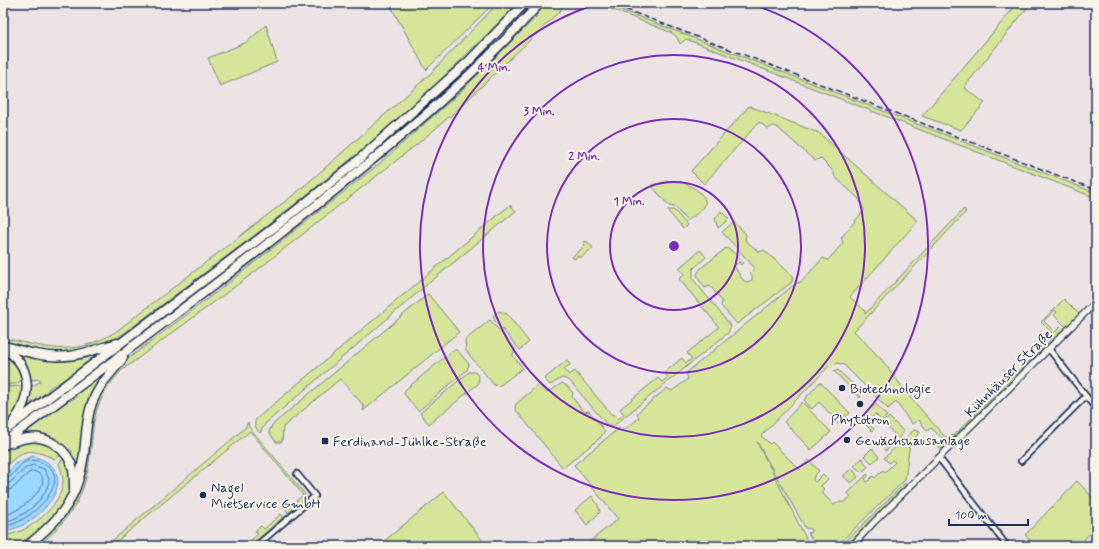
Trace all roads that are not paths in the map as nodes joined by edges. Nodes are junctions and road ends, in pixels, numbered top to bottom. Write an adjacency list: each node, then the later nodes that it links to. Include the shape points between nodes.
1 (524, 3): 4 (highway, via 469,61 354,164)
2 (540, 3): 6 (highway, via 412,126 287,229)
3 (1096, 302): 7 (street, Kühnhäuser Straße)
4 (125, 340): 5 (highway, via 84,354 62,357); 10 (highway)
5 (3, 347): 10 (highway, via 20,362 27,381 25,401)
6 (129, 348): 12 (highway); 16 (highway, via 103,381 92,403 81,471)
7 (1049, 349): 8 (street); 13 (street, Kühnhäuser Straße)
8 (1086, 396): 9 (street); 14 (street)
9 (1096, 409)
10 (10, 427): 11 (highway)
11 (3, 432)
12 (3, 444): 16 (highway, via 33,438 44,439 56,445 72,466)
13 (939, 458): 19 (street, Kühnhäuser Straße); 20 (street)
14 (1021, 461)
15 (297, 474): 18 (street, via 315,496)
16 (74, 492): 17 (highway, via 62,514)
17 (27, 546)
18 (256, 546)
19 (852, 546)
20 (1007, 546)

